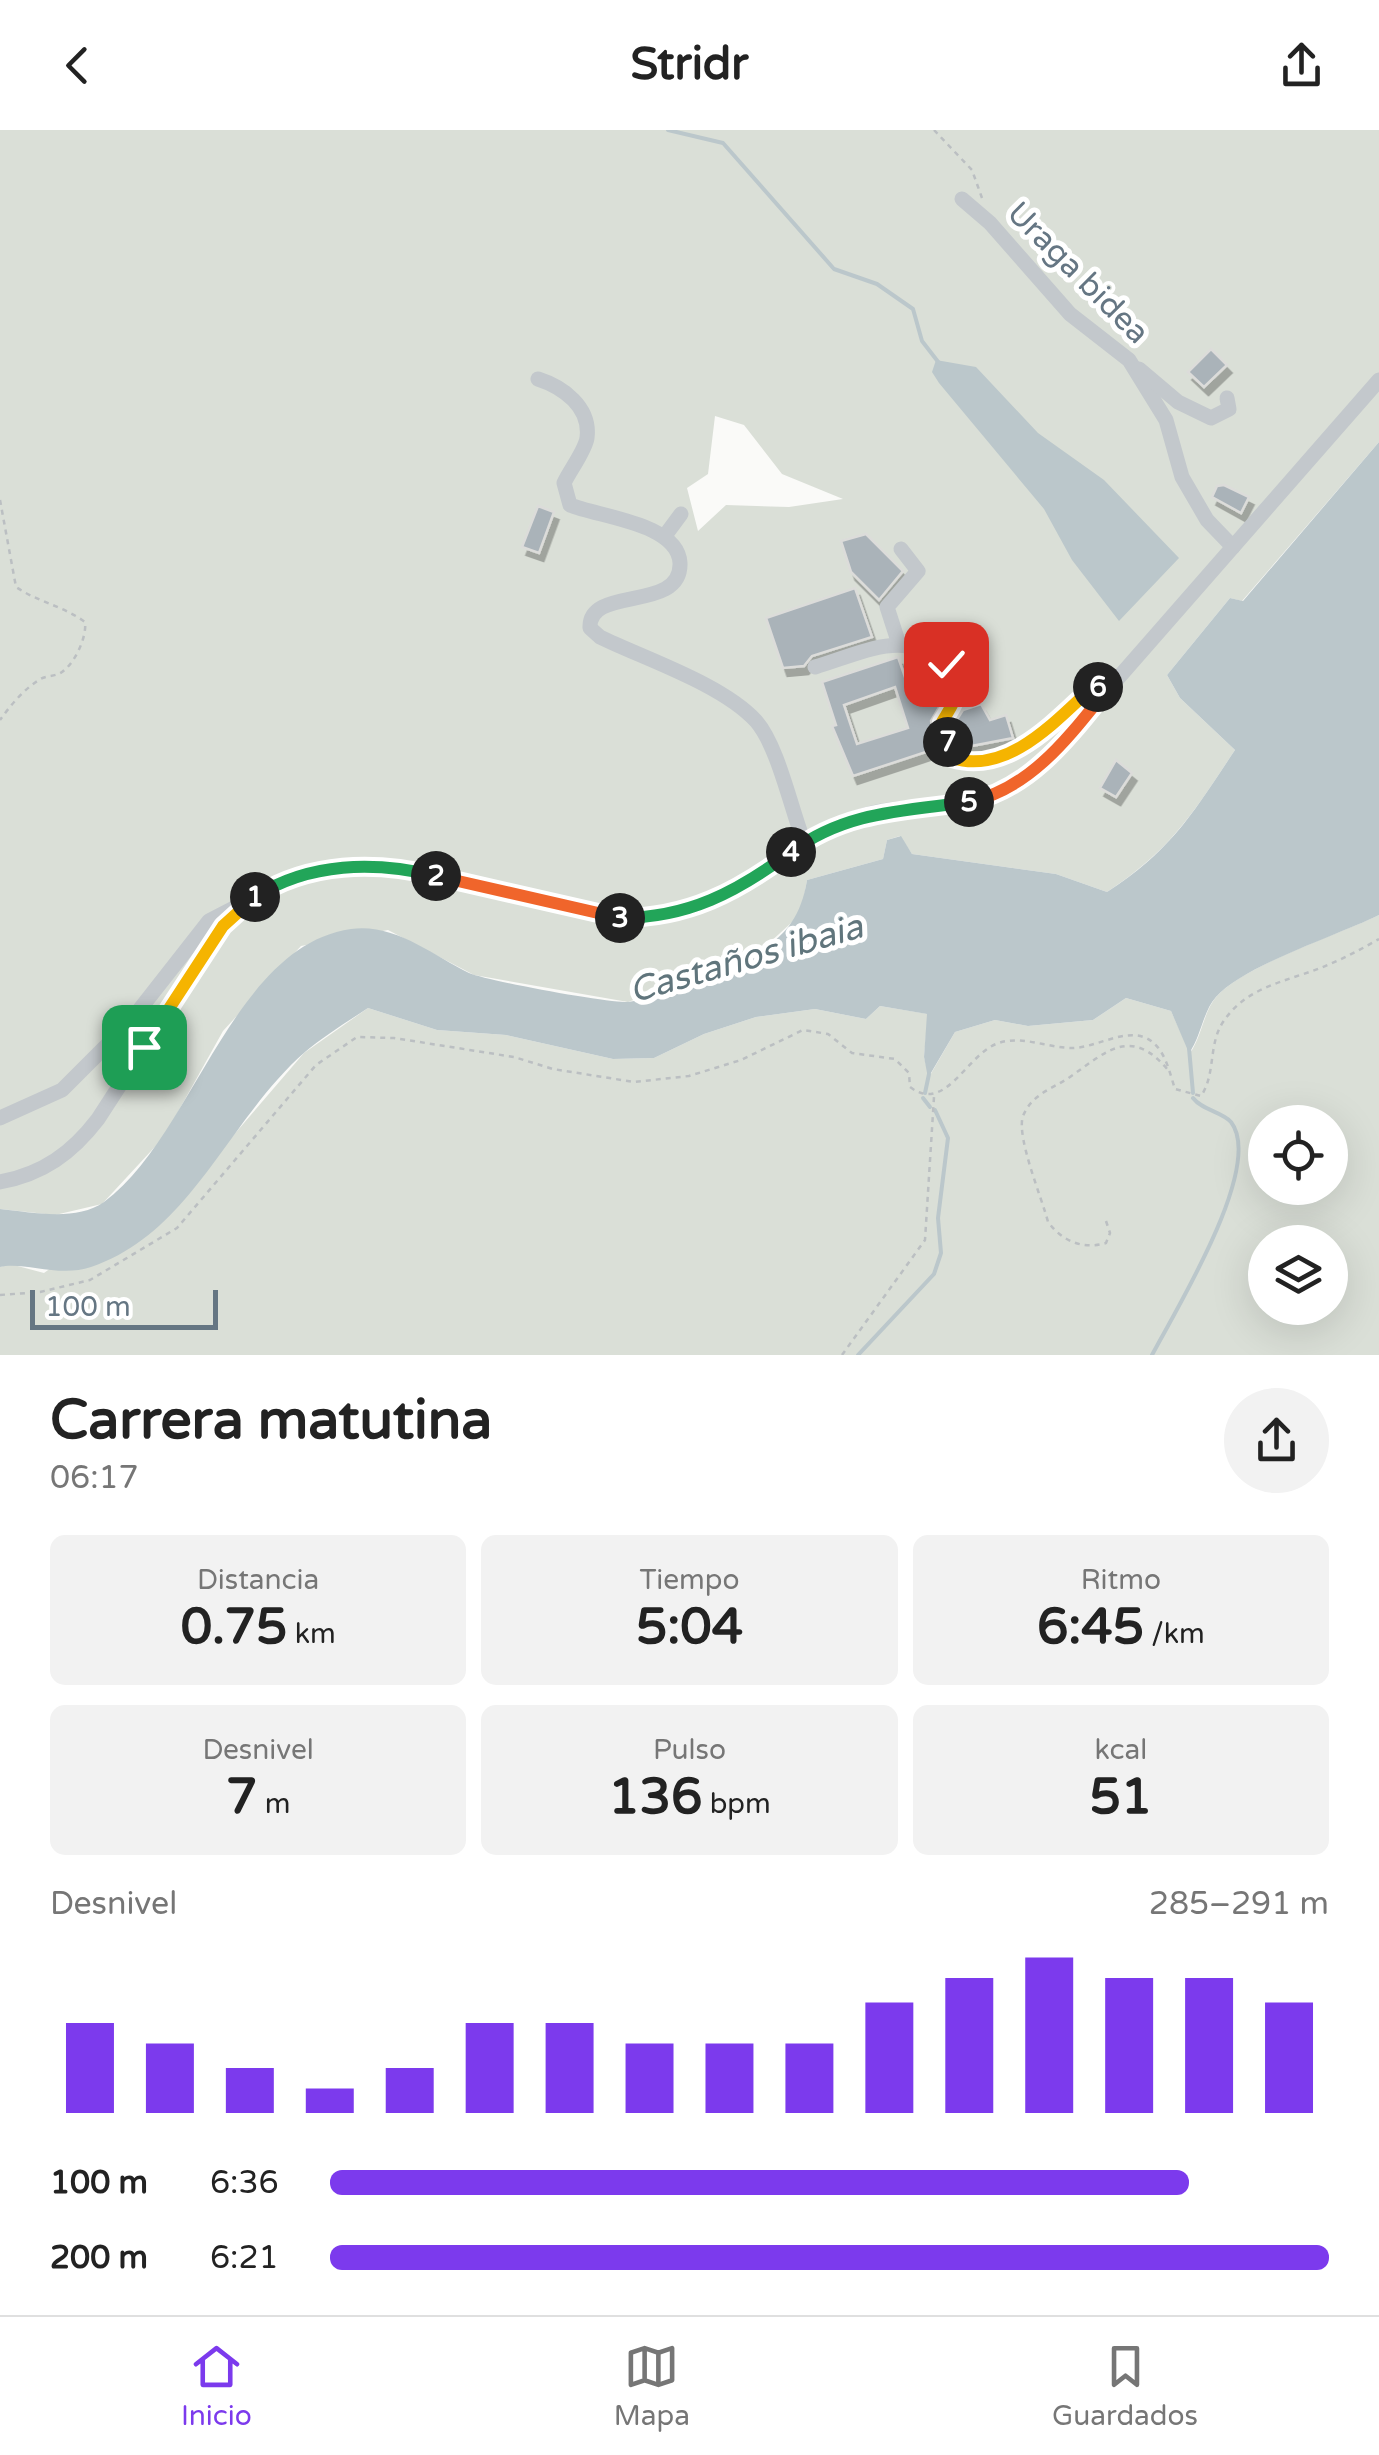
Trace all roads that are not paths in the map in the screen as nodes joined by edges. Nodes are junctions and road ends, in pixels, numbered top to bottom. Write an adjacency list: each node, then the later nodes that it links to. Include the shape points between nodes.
1 (962, 199): 2 (street, Uraga bidea, via 1070,314)
2 (1128, 360): 5 (street, via 1196,413 1218,418); 8 (street, Uraga bidea, via 1166,420 1182,477 1207,520)
3 (538, 379): 7 (street, via 570,392 583,418 587,439 564,483 570,505 655,528)
4 (1379, 380): 8 (street)
5 (1228, 398)
6 (681, 514): 7 (street)
7 (664, 537): 13 (street, via 680,562 676,577 659,592 596,608 590,628 718,693 755,720)
8 (1233, 547): 12 (street)
9 (901, 549): 10 (street, via 918,570 887,607)
10 (898, 641): 11 (street); 12 (street, via 934,654 959,683 959,696 942,722 952,758 962,761 1016,749 1095,685)
11 (815, 667)
12 (1105, 692): 13 (street, via 1043,764 1009,788 970,802 872,813)
13 (804, 842): 14 (street, via 712,902 651,918 614,918 419,872 365,866 314,873)
14 (246, 902): 15 (street, via 208,921 129,1023 62,1090); 16 (street, via 223,926 86,1134 47,1167)
15 (0, 1118)
16 (0, 1182)

